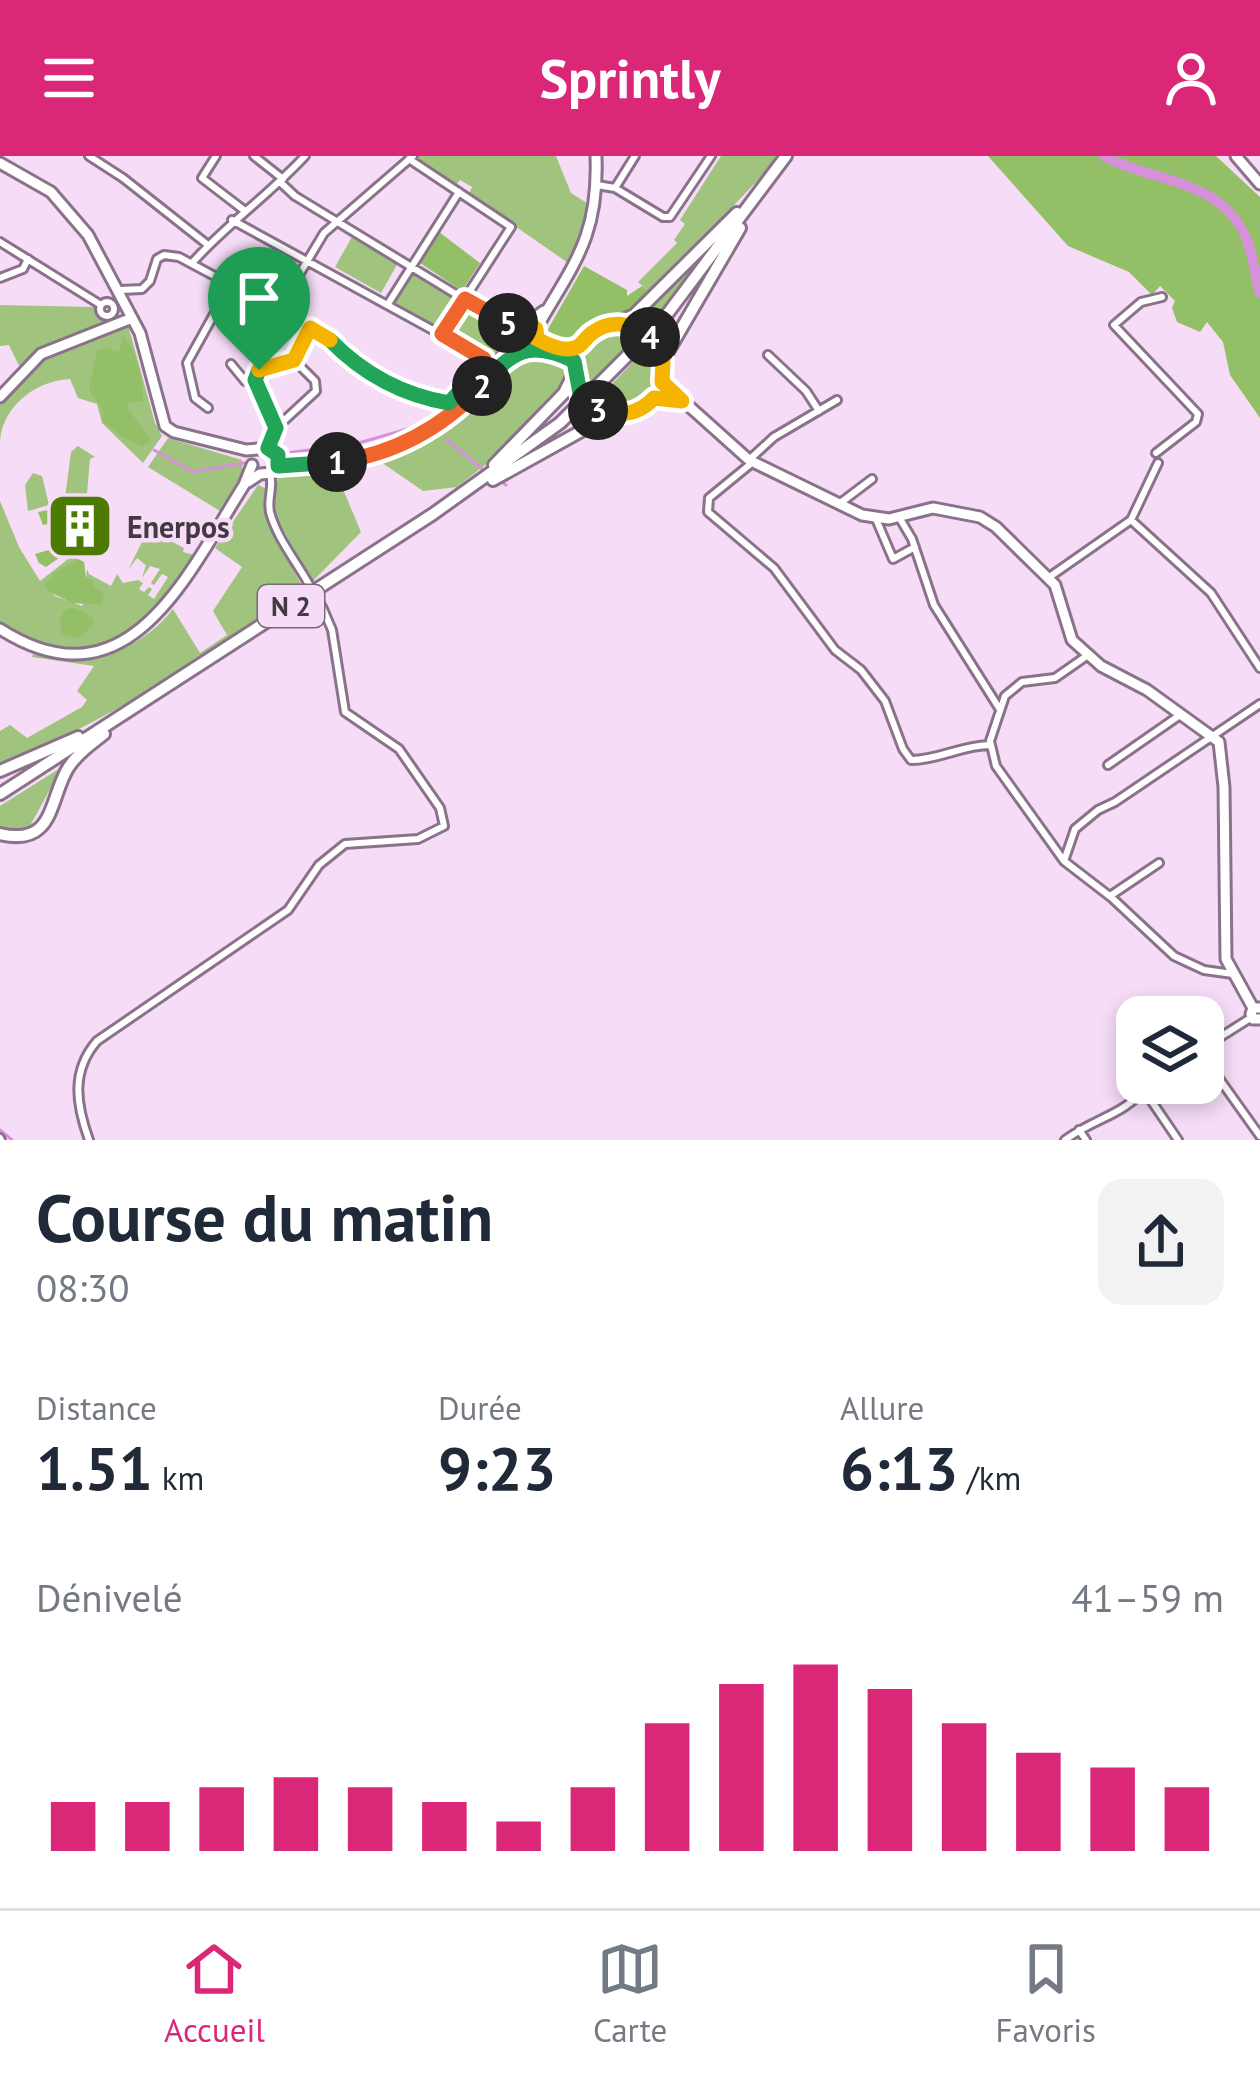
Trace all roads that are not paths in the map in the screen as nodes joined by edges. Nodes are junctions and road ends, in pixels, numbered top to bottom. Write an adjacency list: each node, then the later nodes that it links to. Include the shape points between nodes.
1 (89, 156): 21 (street)
2 (215, 156): 17 (street, via 202,178)
3 (254, 156): 12 (street)
4 (305, 156): 12 (street)
5 (596, 156): 14 (street)
6 (635, 156): 15 (street)
7 (711, 156): 15 (street, via 670,217)
8 (786, 156): 35 (main road, via 634,315); 40 (main road); 61 (main road, N 2, via 621,365 560,423)
9 (1236, 156): 13 (street)
10 (411, 158): 16 (street); 18 (street)
11 (1, 160): 28 (street, via 62,201)
12 (282, 181): 17 (street); 18 (street)
13 (1260, 184)
14 (597, 185): 15 (street); 38 (street, via 579,260)
15 (615, 188)
16 (459, 192): 25 (street); 30 (street, via 511,227)
17 (245, 211): 19 (street)
18 (339, 219): 23 (street); 25 (street)
19 (232, 220): 21 (street); 23 (street)
20 (0, 242): 22 (street)
21 (208, 245): 24 (street)
22 (28, 259): 26 (street); 32 (street)
23 (308, 260): 31 (street); 33 (street)
24 (192, 263): 27 (street); 28 (street, via 164,255 147,286)
25 (412, 266): 30 (street); 31 (street)
26 (0, 278)
27 (228, 288): 33 (street); 45 (street); 53 (street, via 187,363 195,398)
28 (118, 291): 34 (street)
29 (1162, 297): 66 (street, via 1141,302 1114,326 1198,414 1157,458)
30 (465, 299): 37 (street); 38 (street)
31 (388, 304): 37 (street)
32 (101, 305)
33 (278, 310): 36 (street)
34 (132, 318): 48 (street, via 41,354); 59 (street, via 165,426)
35 (615, 324): 39 (street); 40 (street, bridge, via 640,329)
36 (310, 328): 42 (street); 52 (street, via 394,388)
37 (442, 334): 52 (street, via 484,361)
38 (523, 336): 39 (street); 44 (street); 52 (street)
39 (580, 347): 44 (street)
40 (660, 354): 47 (street)
41 (768, 355): 54 (street)
42 (294, 360): 45 (street); 56 (street, via 316,392)
43 (231, 364): 46 (street, via 245,381)
44 (574, 367): 55 (street, bridge, via 579,390); 61 (main road, via 564,393)
45 (259, 370): 46 (street)
46 (255, 380): 56 (street)
47 (662, 382): 49 (street); 51 (street)
48 (0, 397)
49 (654, 398): 51 (street); 55 (street)
50 (837, 400): 54 (street)
51 (682, 401): 58 (street)
52 (453, 407): 59 (street, via 426,432 380,453)
53 (208, 409)
54 (819, 412): 58 (street, via 774,436)
55 (612, 414): 63 (main road)
56 (276, 428): 57 (street)
57 (268, 448): 59 (street)
58 (751, 461): 62 (street); 77 (street, via 709,499 708,512 774,568 835,650 861,670 911,760)
59 (264, 464): 69 (street, via 162,613 131,638 57,653); 93 (street, bridge, via 271,514 332,630 344,712 399,749 444,826 418,839 345,844 288,910 97,1041 78,1074)
60 (872, 479): 62 (street)
61 (462, 494): 63 (main road, N 2)
62 (838, 504): 65 (street)
63 (433, 514): 72 (main road, N 2)
64 (899, 517): 65 (street); 67 (street); 68 (street, via 933,508 980,517)
65 (876, 519): 67 (street, via 893,559)
66 (1131, 520): 68 (street); 71 (street, via 1211,593)
67 (915, 547): 74 (street, via 933,602)
68 (1048, 578): 70 (street, via 1060,593 1066,630)
69 (0, 629)
70 (1088, 654): 74 (street, via 1055,678 1016,685); 75 (street)
71 (1260, 668)
72 (149, 698): 79 (main road, N 2); 80 (main road, N 2); 81 (main road, N 2, via 71,764 45,823 24,835)
73 (1260, 704): 76 (street)
74 (999, 708): 77 (street)
75 (1180, 716): 76 (street); 78 (street)
76 (1213, 736): 82 (street, via 1098,809 1075,829); 85 (street, via 1222,752 1223,939)
77 (990, 745): 82 (street, via 1009,787)
78 (1108, 765)
79 (0, 771)
80 (0, 794)
81 (0, 834)
82 (1064, 860): 84 (street)
83 (1159, 863): 84 (street)
84 (1110, 896): 85 (street, via 1174,956)
85 (1233, 974): 86 (street)
86 (1256, 1013): 87 (street)
87 (1224, 1037)
88 (1224, 1083): 92 (street)
89 (1132, 1104): 91 (street)
90 (1157, 1104): 96 (street)
91 (1079, 1130): 94 (street); 95 (street)
92 (1260, 1136)
93 (89, 1140)
94 (1065, 1140)
95 (1086, 1140)
96 (1178, 1140)

